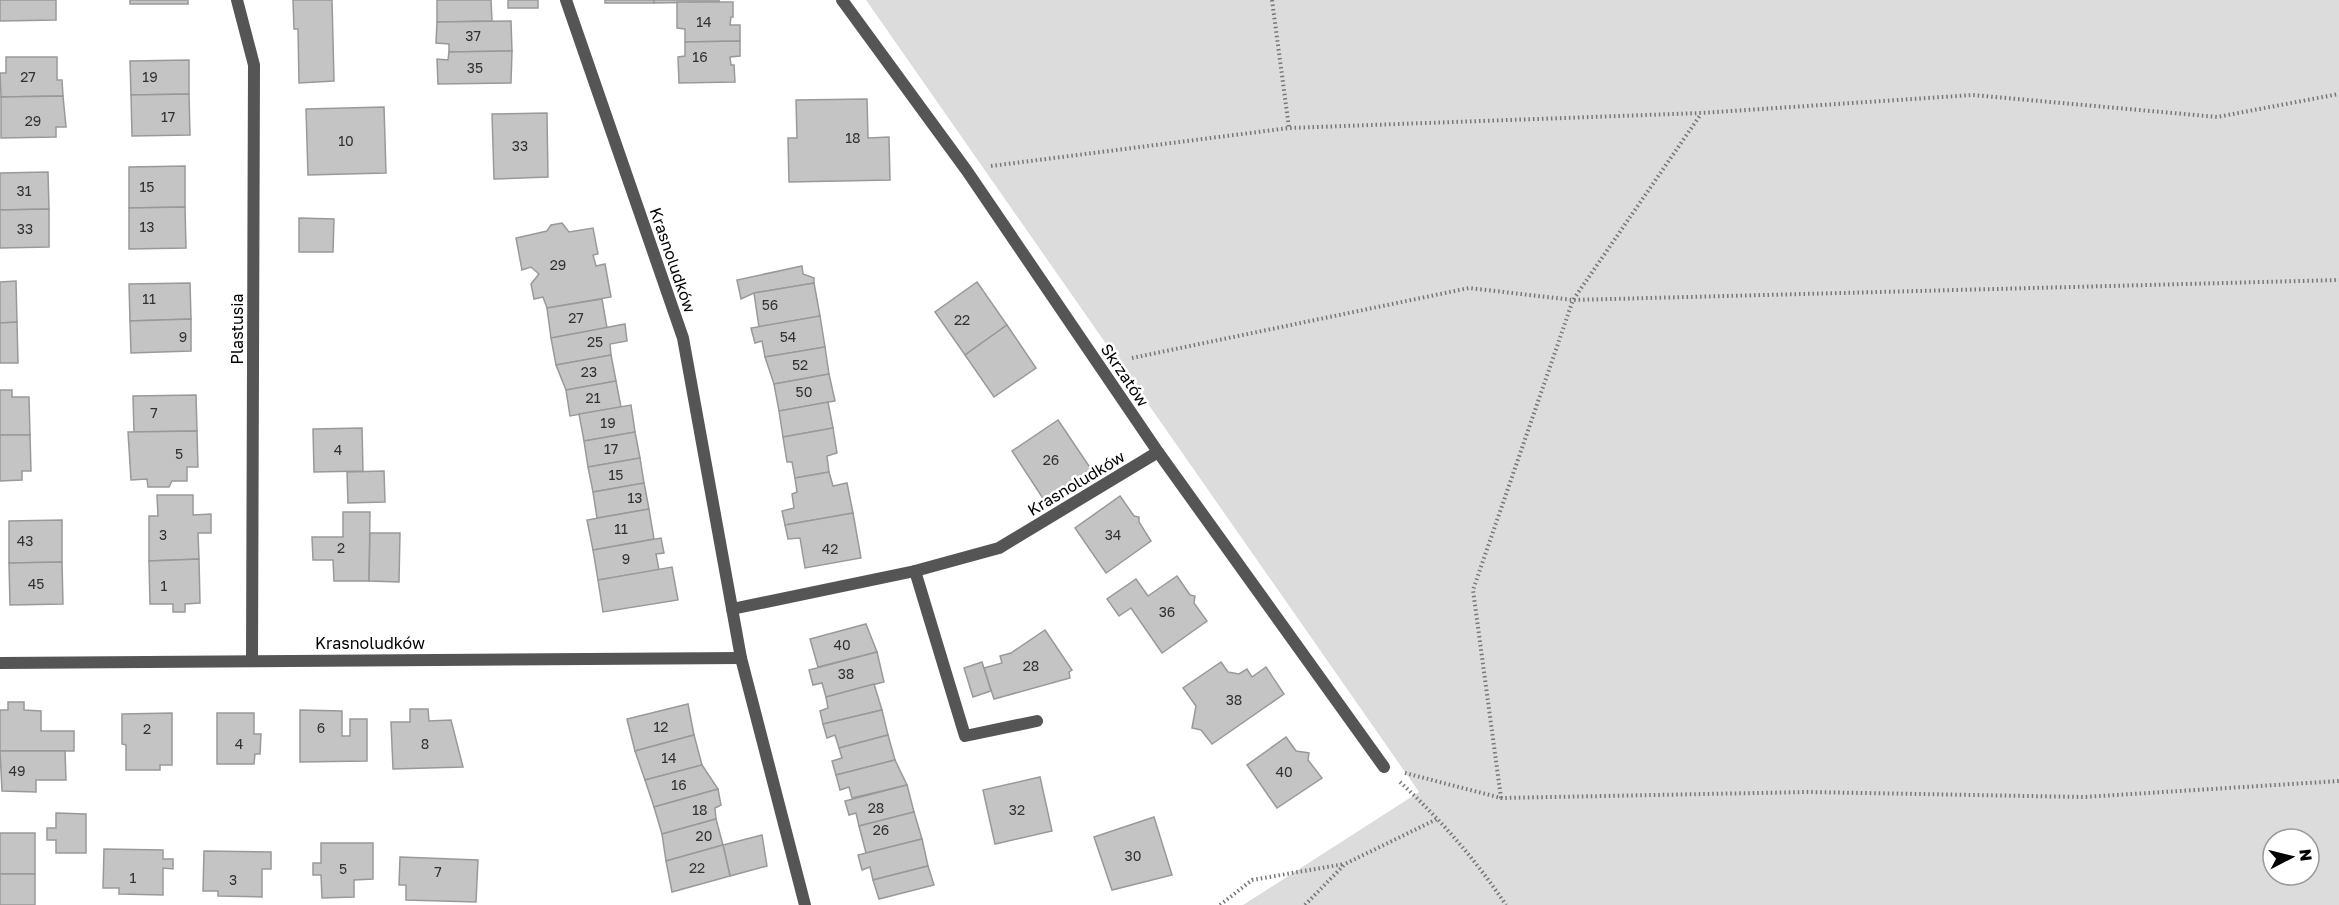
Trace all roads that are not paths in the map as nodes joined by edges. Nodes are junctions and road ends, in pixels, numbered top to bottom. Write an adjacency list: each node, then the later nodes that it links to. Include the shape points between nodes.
1 (237, 0): 8 (street, Plastusia, via 254,65)
2 (566, 0): 6 (street, Krasnoludków, via 683,338)
3 (842, 0): 4 (street, Skrzatów, via 967,171)
4 (1158, 452): 5 (street, Krasnoludków, via 999,548); 11 (street, Skrzatów)
5 (915, 571): 6 (street, Krasnoludków); 10 (street, via 965,736)
6 (732, 609): 7 (street, Krasnoludków)
7 (741, 658): 8 (street, Krasnoludków); 12 (street, Krasnoludków)
8 (252, 660): 9 (street, Krasnoludków)
9 (0, 663)
10 (1037, 721)
11 (1384, 767)
12 (805, 905)

